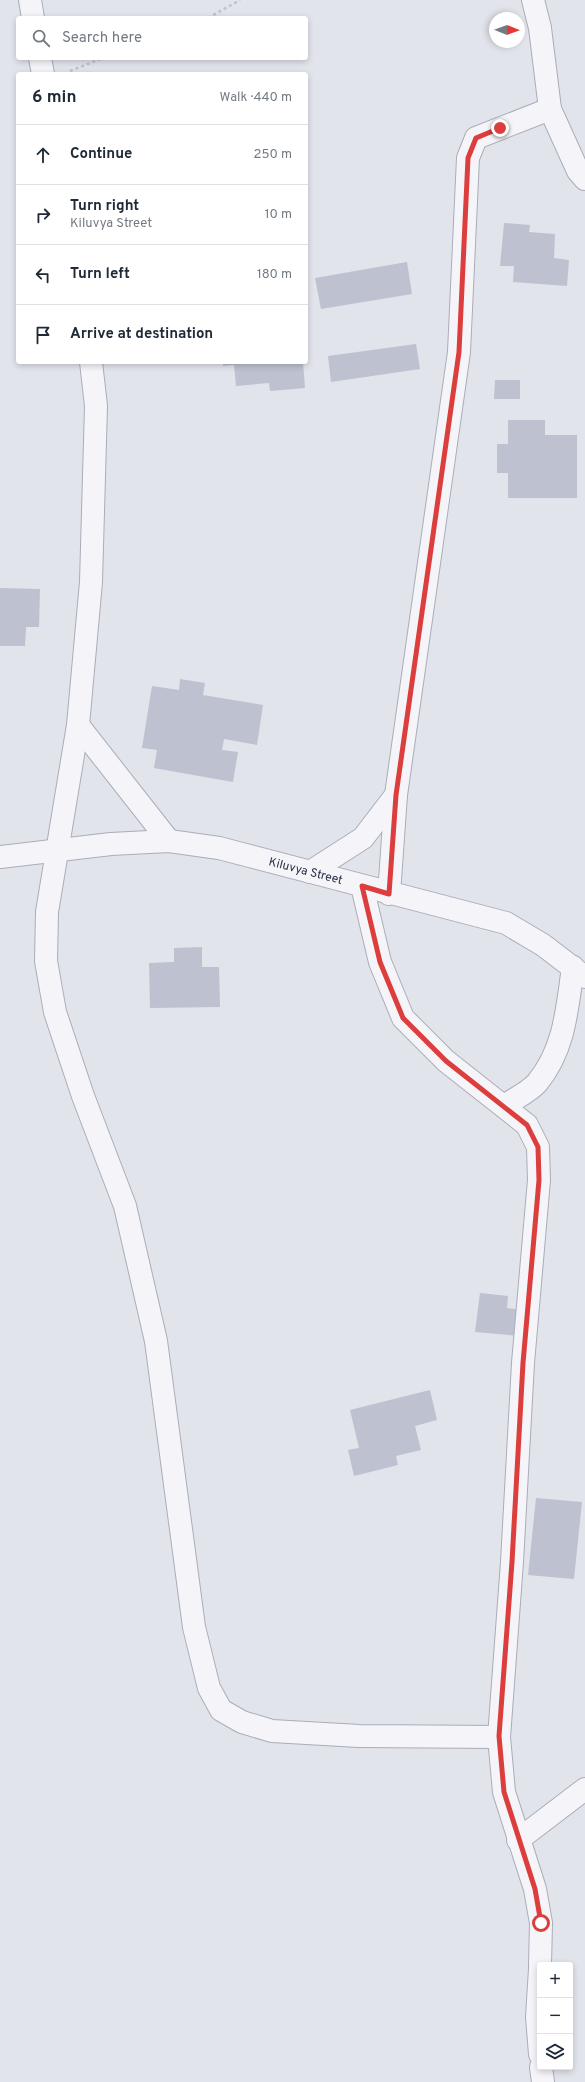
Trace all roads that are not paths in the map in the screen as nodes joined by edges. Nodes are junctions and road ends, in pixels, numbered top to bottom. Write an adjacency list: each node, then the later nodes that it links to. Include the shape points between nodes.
1 (30, 0): 3 (street)
2 (533, 0): 6 (street, via 540,28)
3 (34, 16)
4 (40, 60): 5 (street)
5 (43, 72)
6 (550, 109): 7 (street, via 578,172); 10 (street, via 476,138 468,158 459,352)
7 (585, 179)
8 (91, 364): 9 (street, via 96,406 91,582)
9 (78, 725): 11 (street); 12 (street)
10 (396, 795): 14 (street, via 363,838); 16 (street)
11 (169, 841): 12 (street, Kiluvya Street); 14 (street, Kiluvya Street, via 219,848)
12 (56, 850): 13 (street, Kiluvya Street); 19 (street, via 47,912 46,961 55,1012 83,1096 125,1206 156,1341 194,1627 209,1688 221,1710 242,1722 272,1731 359,1736)
13 (0, 857)
14 (310, 872): 15 (street, Kiluvya Street)
15 (362, 886): 16 (street, Kiluvya Street); 18 (street, via 380,962 403,1018 446,1061)
16 (389, 894): 17 (street, Kiluvya Street, via 506,923 543,945)
17 (579, 972): 18 (street, via 556,1053 536,1084)
18 (504, 1106): 19 (street, via 527,1125 538,1147 539,1180 523,1363)
19 (499, 1736): 21 (street, via 504,1792)
20 (585, 1789): 21 (street)
21 (518, 1840): 22 (street, via 535,1889 541,1923)
22 (540, 1962)
23 (538, 1998): 24 (street)
24 (538, 2034)
25 (541, 2070): 26 (street)
26 (542, 2082)

